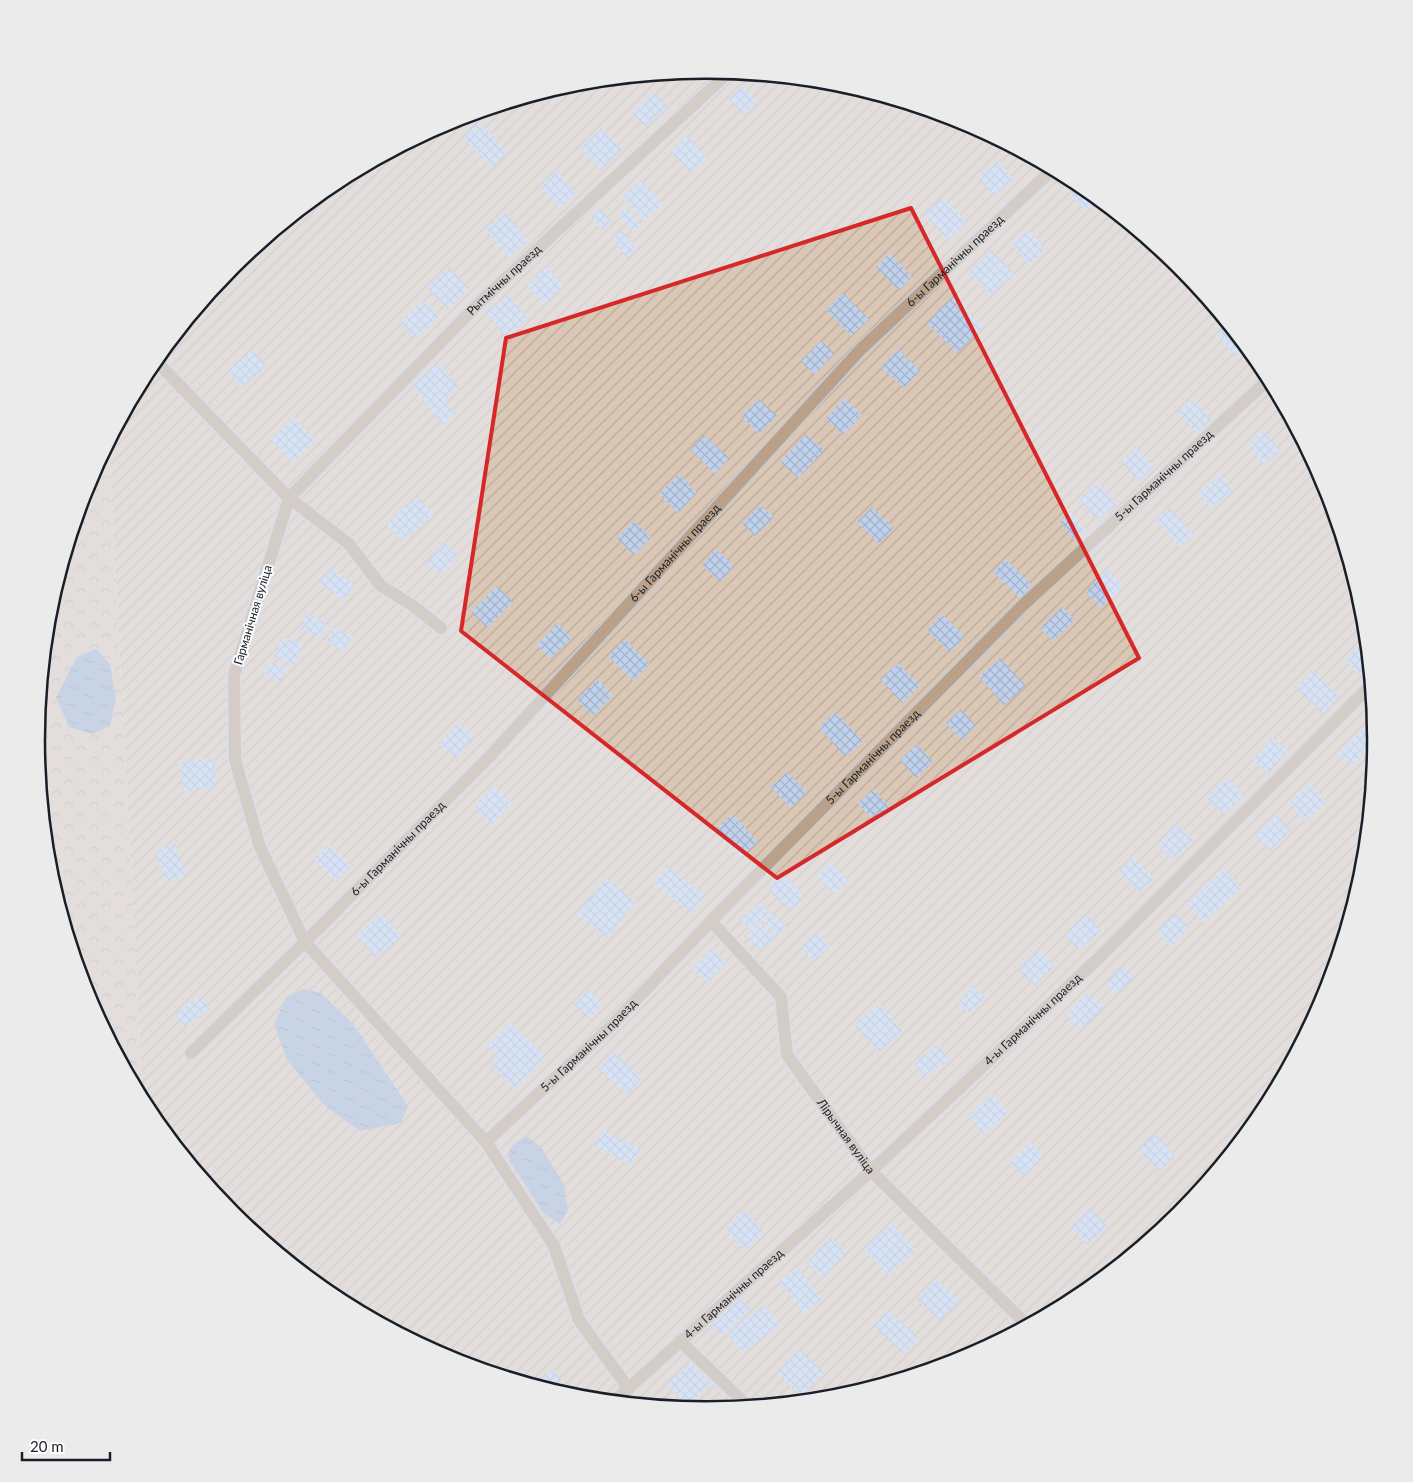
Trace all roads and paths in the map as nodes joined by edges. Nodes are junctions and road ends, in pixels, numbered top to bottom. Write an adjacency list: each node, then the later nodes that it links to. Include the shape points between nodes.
1 (721, 80): 5 (lane, Рытмічны праезд, via 480,302)
2 (1047, 174): 9 (lane, 6-ы Гарманічны праезд, via 860,350 492,754)
3 (161, 366): 5 (lane)
4 (1263, 383): 8 (lane, 5-ы Гарманічны праезд, via 1022,606)
5 (289, 498): 6 (lane, via 349,544 382,586); 9 (lane, Гарманічная вуліца, via 234,675 235,760 260,847)
6 (441, 628)
7 (1366, 690): 12 (lane, 4-ы Гарманічны праезд, via 1103,954)
8 (711, 921): 11 (lane, 5-ы Гарманічны праезд, via 609,1028); 12 (lane, Лірычная вуліца, via 782,996 787,1055)
9 (305, 942): 10 (lane, 6-ы Гарманічны праезд); 11 (lane, Гарманічная вуліца)
10 (191, 1053)
11 (486, 1142): 15 (lane, Гарманічная вуліца, via 554,1246 579,1320)
12 (871, 1171): 13 (lane, Лірычная вуліца); 14 (lane, 4-ы Гарманічны праезд)
13 (1023, 1321)
14 (680, 1341): 15 (lane, 4-ы Гарманічны праезд); 17 (lane)
15 (629, 1390): 16 (lane, 4-ы Гарманічны праезд)
16 (620, 1397)
17 (743, 1401)

